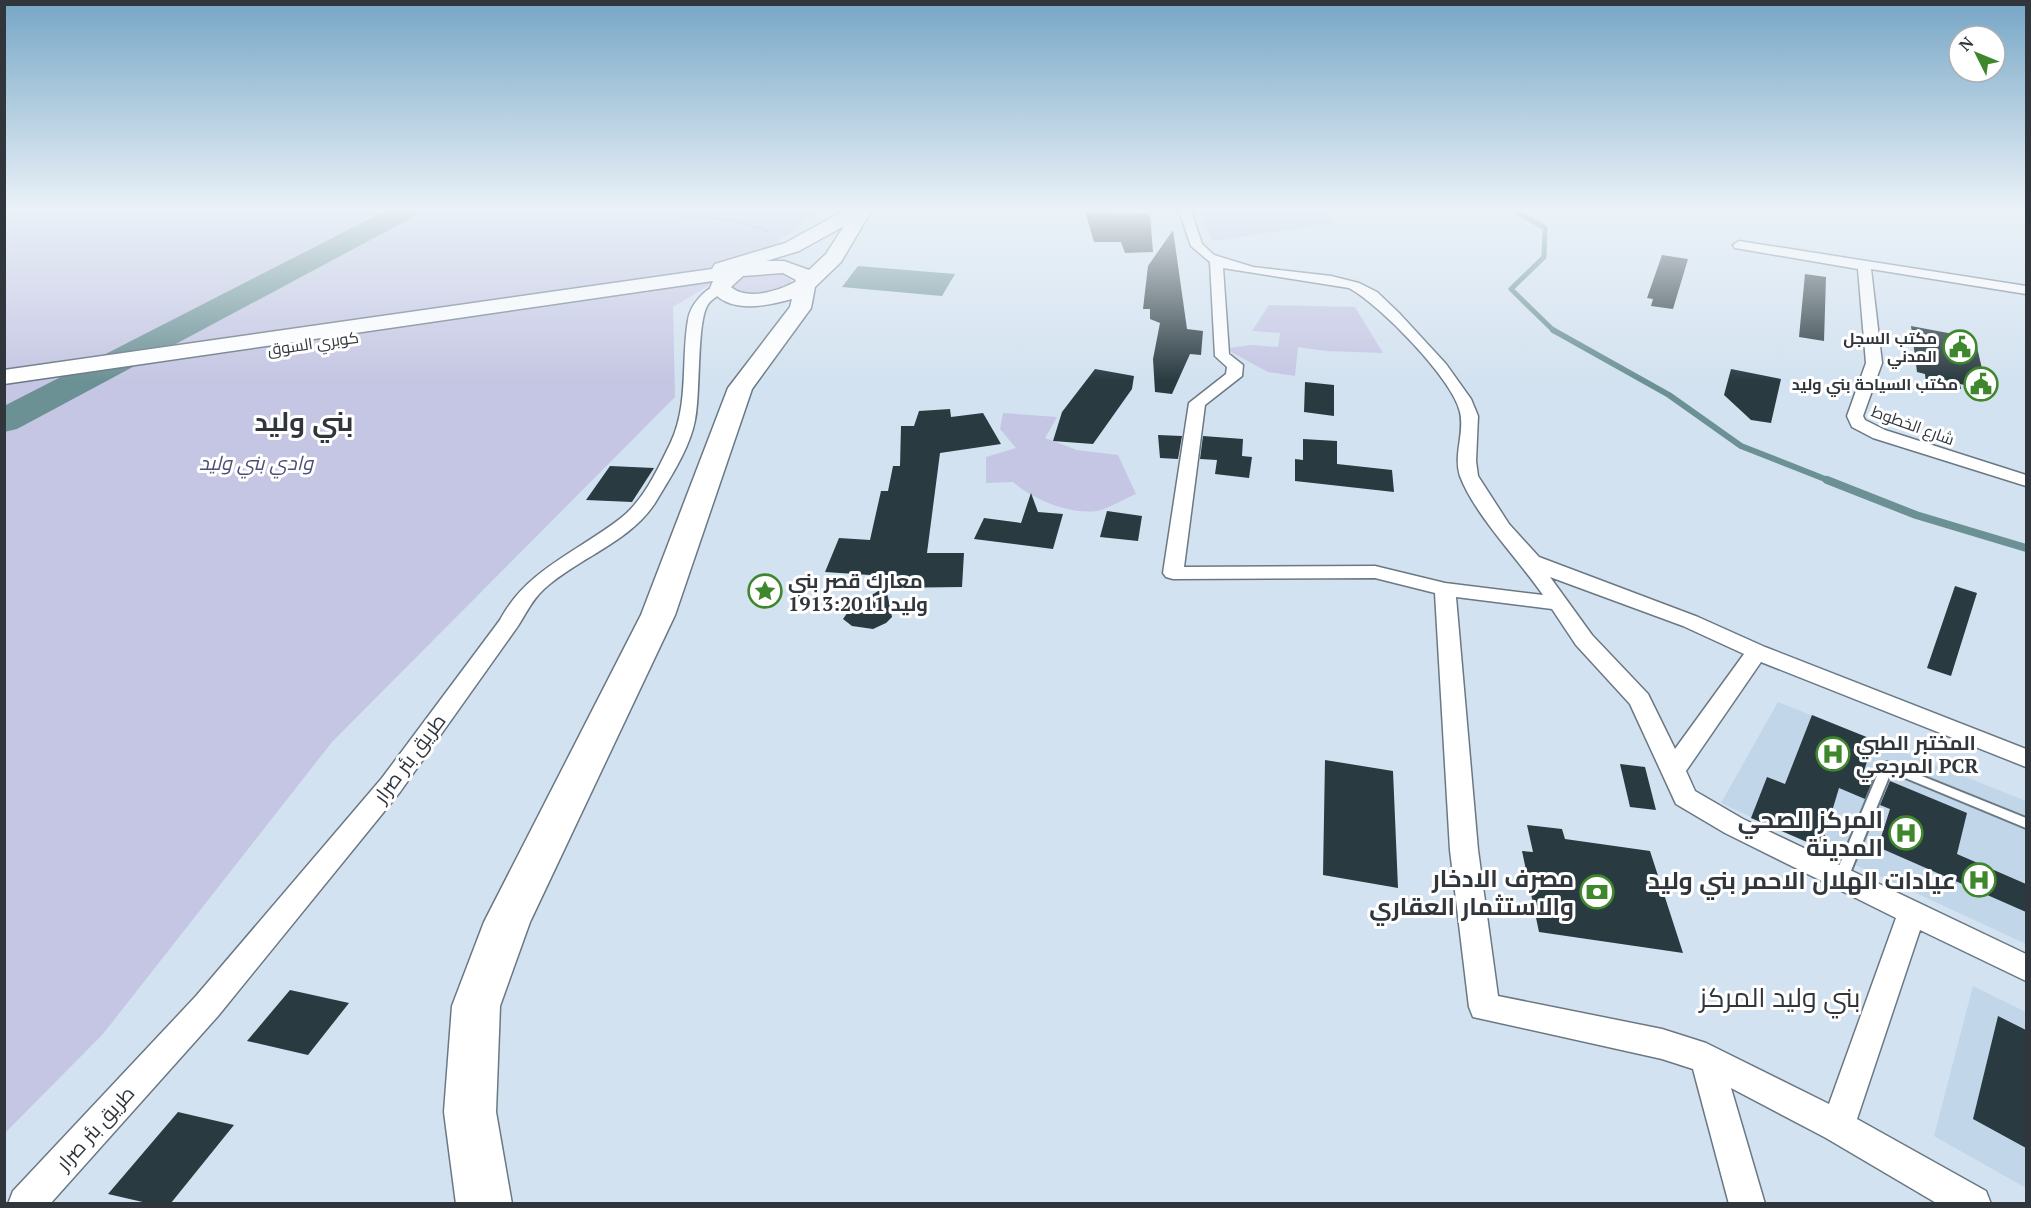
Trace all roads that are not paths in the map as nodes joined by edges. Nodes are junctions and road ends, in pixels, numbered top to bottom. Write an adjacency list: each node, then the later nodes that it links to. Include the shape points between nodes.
1 (725, 267): 10 (highway)
2 (768, 267): 9 (highway)
3 (774, 267): 11 (highway, via 795,270 807,278)
4 (825, 267): 11 (highway)
5 (1216, 267): 21 (street, via 1222,356 1234,365 1234,376 1197,404 1173,573 1376,572)
6 (1240, 267): 20 (street, via 1352,285 1371,294 1399,320 1446,375 1468,408 1467,471 1491,513)
7 (1861, 267): 19 (street, شارع الخطوط, via 1865,271 1874,363 1855,416 1858,423 1888,437)
8 (1884, 267): 12 (street)
9 (745, 270): 10 (highway); 13 (highway, via 725,278)
10 (663, 282): 14 (highway)
11 (806, 285): 15 (highway, via 786,295); 16 (highway, via 804,301)
12 (2026, 290)
13 (719, 292): 14 (highway); 15 (highway); 32 (street, طريق بئر صرار, via 695,318 687,421 648,500 628,521 538,583 520,601 510,621 391,785 207,1006)
14 (620, 293): 17 (highway, كوبري السوق); 18 (highway, كوبري السوق)
15 (758, 299): 16 (highway, via 779,310)
16 (789, 324): 33 (highway, via 740,388 658,615 507,922 476,1006 470,1112)
17 (4, 377)
18 (4, 388)
19 (2026, 481)
20 (1528, 558): 22 (street); 23 (street, via 1718,631)
21 (1445, 590): 22 (street); 30 (street, via 1464,850 1484,1006 1662,1044)
22 (1560, 604): 25 (street, via 1584,640 1640,700)
23 (1757, 652): 24 (street); 25 (street)
24 (2026, 758)
25 (1672, 772): 27 (street, via 1685,797 1734,826)
26 (2026, 823): 27 (lane, via 1887,766)
27 (1840, 878): 28 (street)
28 (1912, 912): 29 (street); 31 (street)
29 (2026, 968)
30 (1706, 1058): 31 (street); 34 (street)
31 (1838, 1126): 35 (street)
32 (26, 1203)
33 (484, 1203)
34 (1747, 1203)
35 (1973, 1203)

